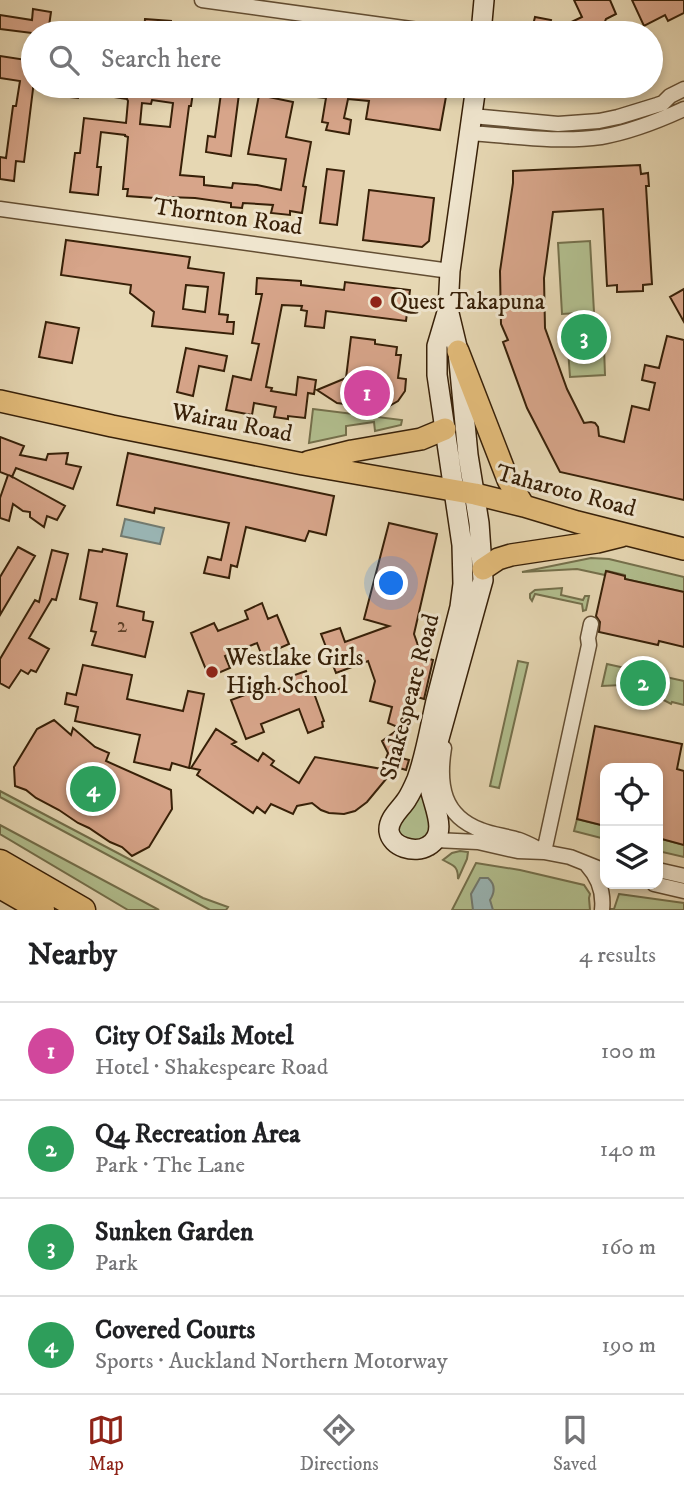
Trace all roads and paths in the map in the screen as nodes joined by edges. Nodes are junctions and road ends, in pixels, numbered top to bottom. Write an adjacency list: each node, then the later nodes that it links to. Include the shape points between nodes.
1 (202, 0): 3 (street)
2 (484, 0): 4 (street)
3 (353, 21)
4 (482, 21)
5 (684, 89): 8 (street)
6 (684, 97): 8 (street)
7 (474, 98): 10 (street, Shakespeare Road)
8 (663, 103): 10 (street, via 577,123)
9 (684, 111): 10 (street, via 611,135 555,139)
10 (471, 125): 12 (street, Shakespeare Road)
11 (0, 209): 12 (street, Thornton Road)
12 (450, 271): 13 (street, Shakespeare Road)
13 (448, 309): 14 (street, Shakespeare Road); 16 (street, Shakespeare Road, via 437,346)
14 (458, 351): 18 (street, Shakespeare Road, via 468,455); 19 (main road, via 508,480)
15 (0, 401): 17 (main road, Wairau Road)
16 (445, 429): 17 (main road, via 421,439); 18 (street, Shakespeare Road)
17 (303, 464): 18 (main road, Wairau Road)
18 (465, 492): 19 (main road, Taharoto Road); 22 (street, Shakespeare Road); 25 (street, Shakespeare Road, via 460,607 420,771 389,830 396,842 409,849 426,848)
19 (524, 506): 20 (main road, Taharoto Road)
20 (626, 535): 21 (main road, Taharoto Road); 22 (main road, via 511,555)
21 (684, 549)
22 (483, 569): 24 (street, Shakespeare Road, via 481,591)
23 (591, 624): 26 (street)
24 (447, 704): 25 (street, Shakespeare Road, via 430,771 439,820); 26 (street, via 441,773 452,810 481,830 521,840)
25 (435, 840): 26 (street)
26 (544, 852): 29 (street)
27 (600, 860): 29 (street)
28 (0, 862): 37 (highway)
29 (586, 864): 30 (street); 38 (street, via 600,884)
30 (600, 870)
31 (663, 871): 32 (street)
32 (684, 876)
33 (0, 886): 36 (highway)
34 (663, 886): 35 (street)
35 (684, 891)
36 (42, 910)
37 (83, 910)
38 (602, 910)

